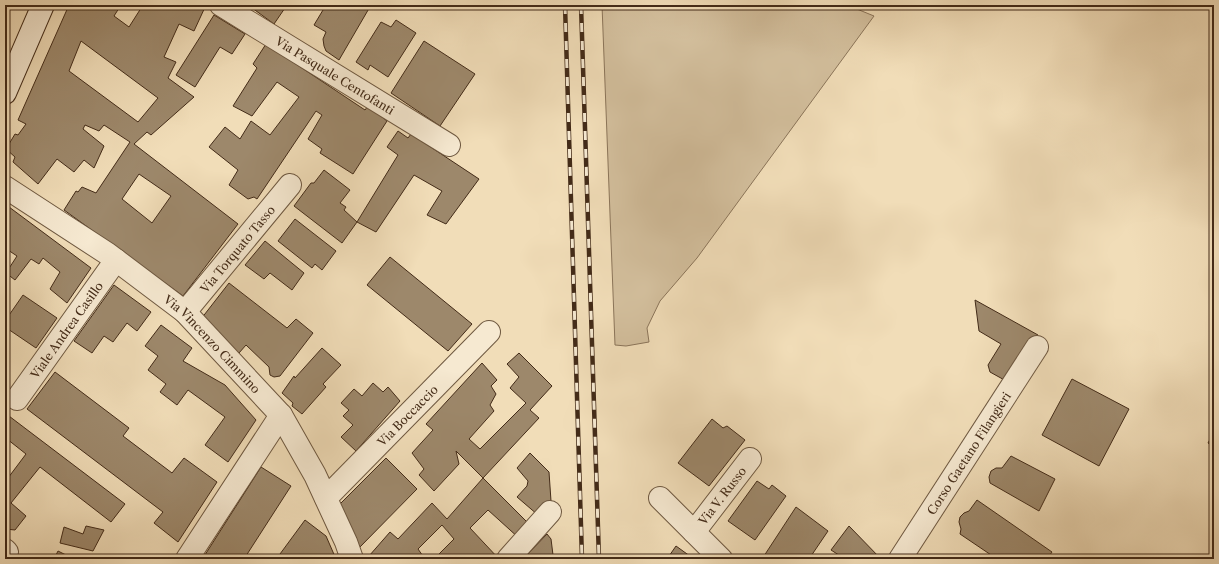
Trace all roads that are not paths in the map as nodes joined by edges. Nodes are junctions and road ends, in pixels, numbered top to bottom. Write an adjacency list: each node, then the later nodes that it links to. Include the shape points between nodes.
1 (43, 5): 3 (street)
2 (221, 5): 4 (street, Via Pasquale Centofanti)
3 (5, 93)
4 (449, 145)
5 (290, 185): 8 (street, Via Torquato Tasso)
6 (5, 187): 7 (street, Via Vincenzo Cimmino)
7 (116, 260): 8 (street, Via Vincenzo Cimmino); 11 (street, Viale Andrea Casillo)
8 (185, 312): 12 (street, Via Vincenzo Cimmino)
9 (488, 332): 14 (street, Via Boccaccio)
10 (1037, 347): 22 (street, Corso Gaetano Filangieri)
11 (17, 399)
12 (280, 415): 14 (street, Via Vincenzo Cimmino); 18 (street)
13 (750, 459): 17 (street, Via V. Russo)
14 (326, 498): 19 (street, Via Vincenzo Cimmino)
15 (660, 498): 17 (street)
16 (550, 512): 20 (street)
17 (694, 532): 21 (street)
18 (187, 559)
19 (352, 559)
20 (508, 559)
21 (721, 559)
22 (900, 559)

